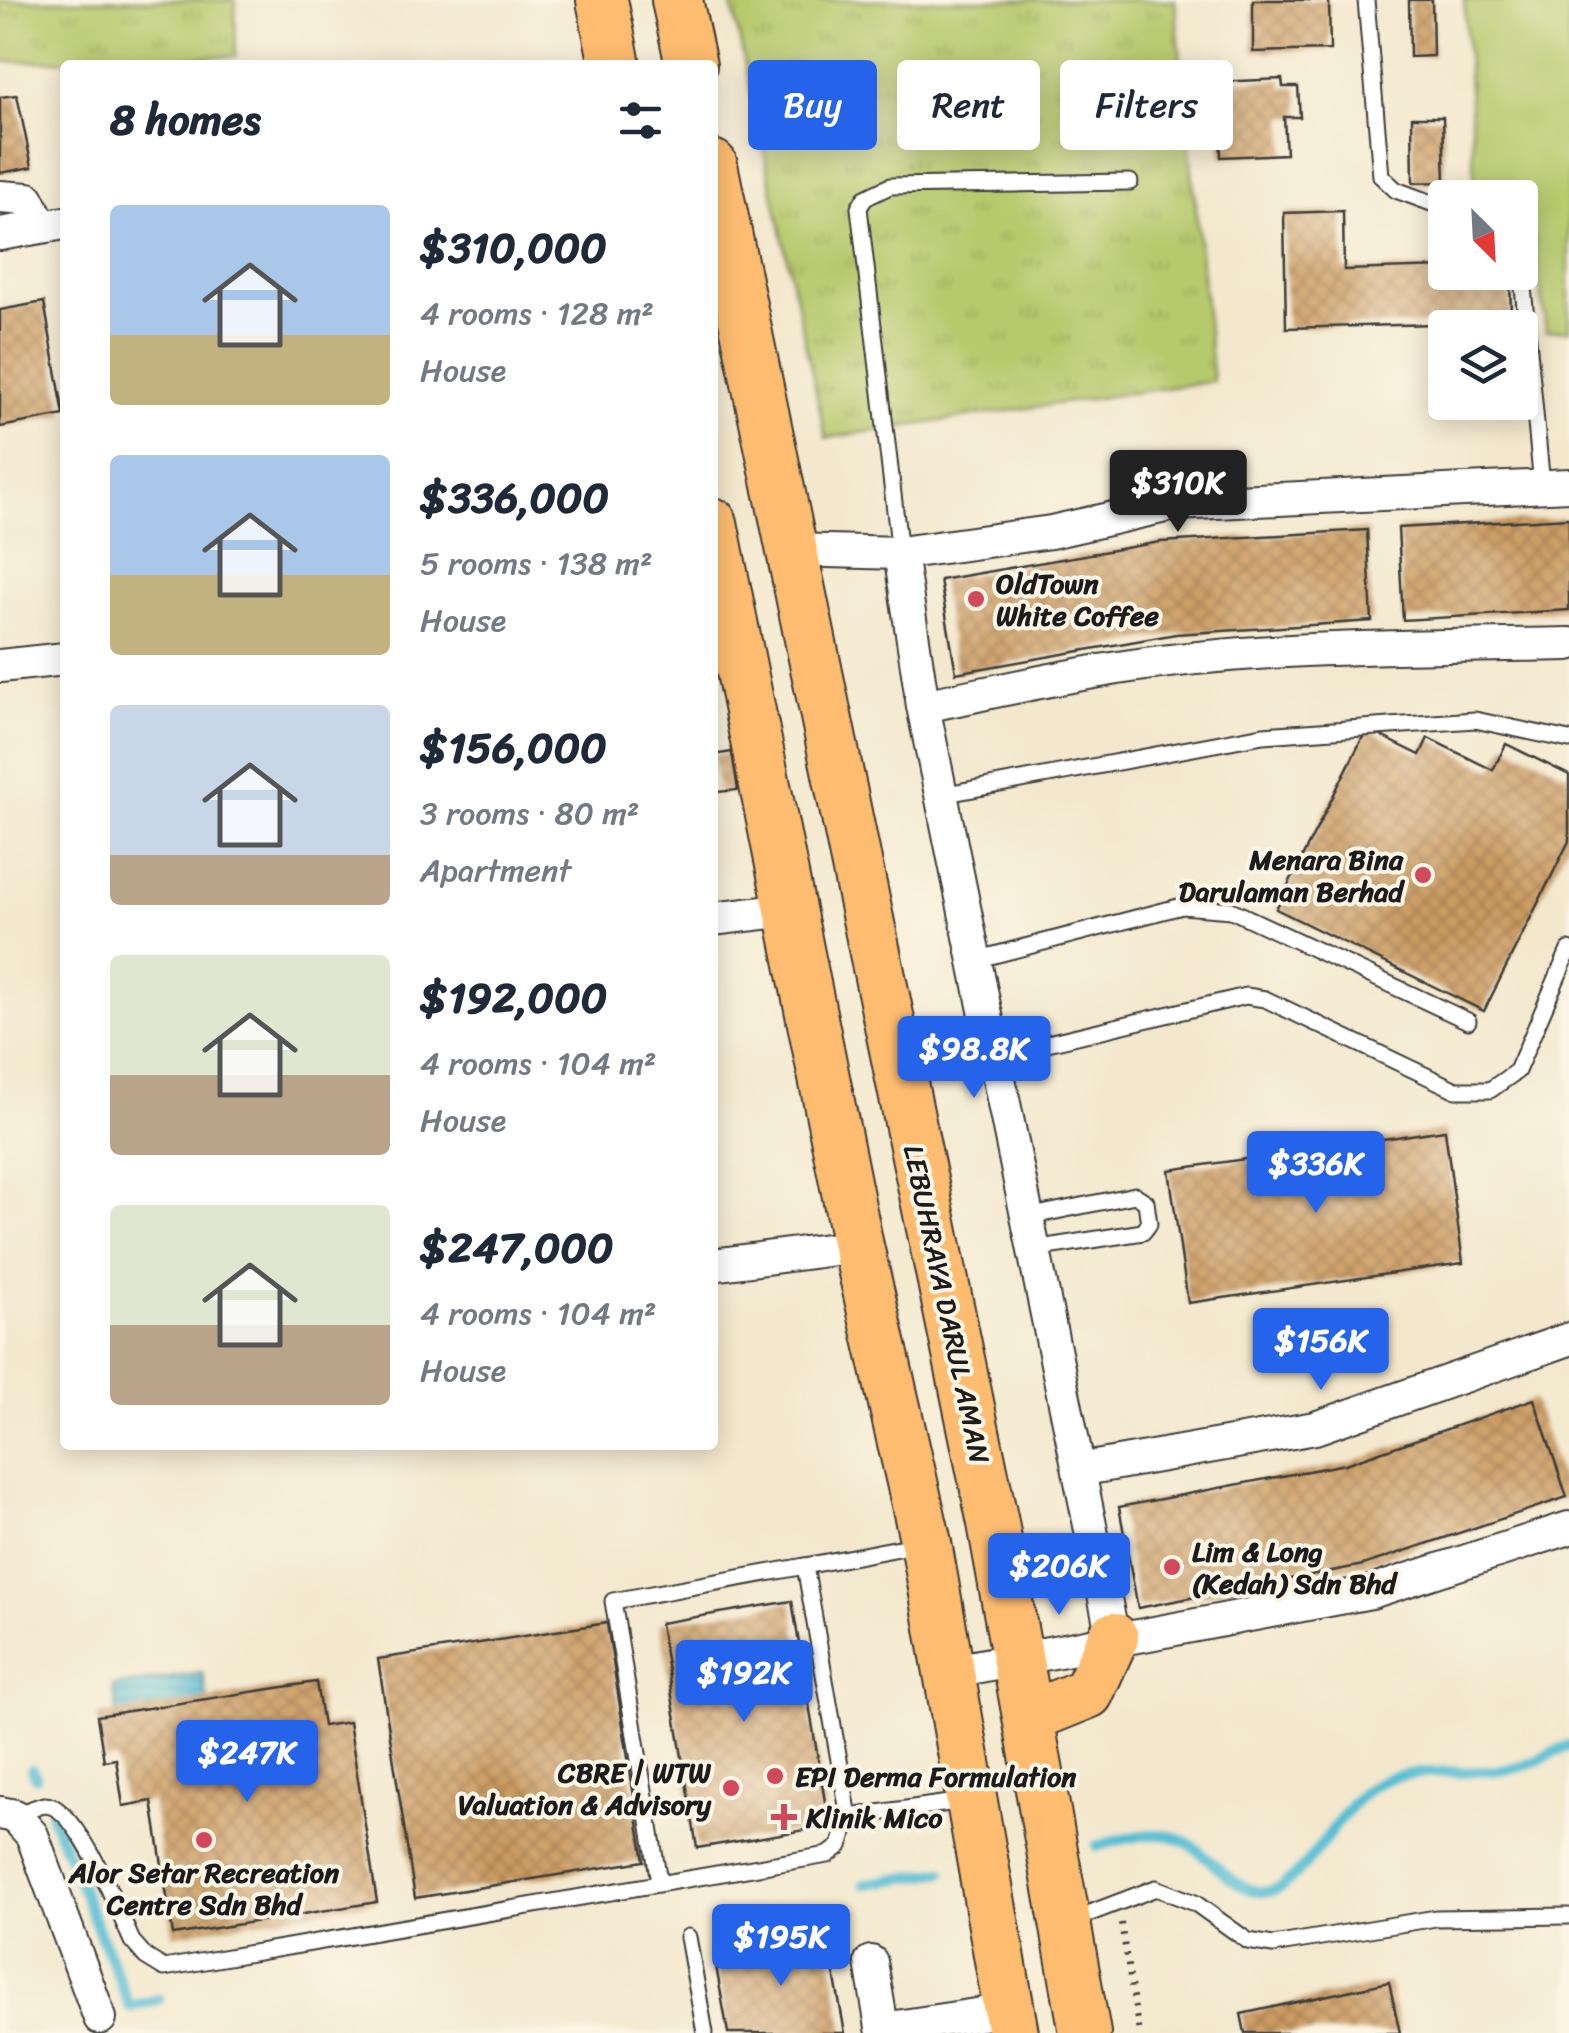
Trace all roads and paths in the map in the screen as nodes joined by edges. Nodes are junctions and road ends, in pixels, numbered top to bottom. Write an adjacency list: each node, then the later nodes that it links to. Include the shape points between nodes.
1 (602, 0): 4 (main road)
2 (677, 0): 5 (main road)
3 (1366, 0): 9 (lane, via 1381,176 1396,190)
4 (614, 60)
5 (690, 60)
6 (1130, 182): 15 (lane, via 890,186 865,198 859,208)
7 (718, 194): 14 (main road, LEBUHRAYA DARUL AMAN)
8 (0, 198): 10 (street, via 28,198)
9 (1428, 202)
10 (53, 224): 11 (street)
11 (0, 234)
12 (1525, 290): 13 (lane)
13 (1556, 486): 15 (street, via 1175,504 1051,532)
14 (791, 550): 15 (street); 40 (main road, LEBUHRAYA DARUL AMAN)
15 (900, 553): 21 (street)
16 (718, 581): 17 (main road)
17 (722, 619): 24 (main road)
18 (1569, 644): 21 (street, via 1199,660)
19 (60, 660): 20 (street)
20 (0, 666)
21 (923, 706): 23 (street)
22 (1569, 740): 23 (lane, via 1475,720 1263,736)
23 (942, 795): 27 (street)
24 (788, 910): 25 (street); 31 (main road)
25 (718, 918)
26 (1569, 950): 29 (lane, via 1517,1071 1490,1090 1456,1090 1246,996)
27 (975, 960): 28 (lane, via 1208,905); 29 (street)
28 (1468, 1020)
29 (997, 1055): 30 (street)
30 (1027, 1217): 32 (street); 32 (lane, via 1142,1196 1148,1229)
31 (858, 1246): 33 (street); 37 (main road)
32 (1034, 1249): 35 (street)
33 (718, 1264)
34 (1569, 1339): 35 (street, via 1315,1428)
35 (1079, 1470): 39 (street)
36 (1569, 1528): 39 (street, via 1371,1592)
37 (926, 1543): 38 (lane); 41 (main road)
38 (805, 1566): 45 (lane); 46 (lane, via 613,1601)
39 (1113, 1638): 40 (street); 42 (main road, via 1088,1693)
40 (1018, 1659): 41 (street); 42 (main road, LEBUHRAYA DARUL AMAN)
41 (948, 1672): 43 (main road)
42 (1031, 1716): 49 (main road, LEBUHRAYA DARUL AMAN)
43 (972, 1800): 45 (lane); 53 (main road)
44 (8, 1814): 46 (lane, via 46,1805 64,1812 132,1942 164,1968); 52 (street, via 32,1835)
45 (849, 1818): 46 (lane, via 840,1846 828,1854)
46 (659, 1882)
47 (1118, 1902): 48 (lane, via 1156,1888 1196,1903 1248,1941 1273,1945 1436,1918); 49 (lane); 57 (path)
48 (1569, 1916)
49 (1066, 1922): 56 (main road, LEBUHRAYA DARUL AMAN)
50 (688, 1937): 55 (lane)
51 (871, 1962): 54 (street)
52 (100, 2018)
53 (1011, 2022): 54 (street)
54 (883, 2031)
55 (705, 2033)
56 (1085, 2033)
57 (1139, 2033)

